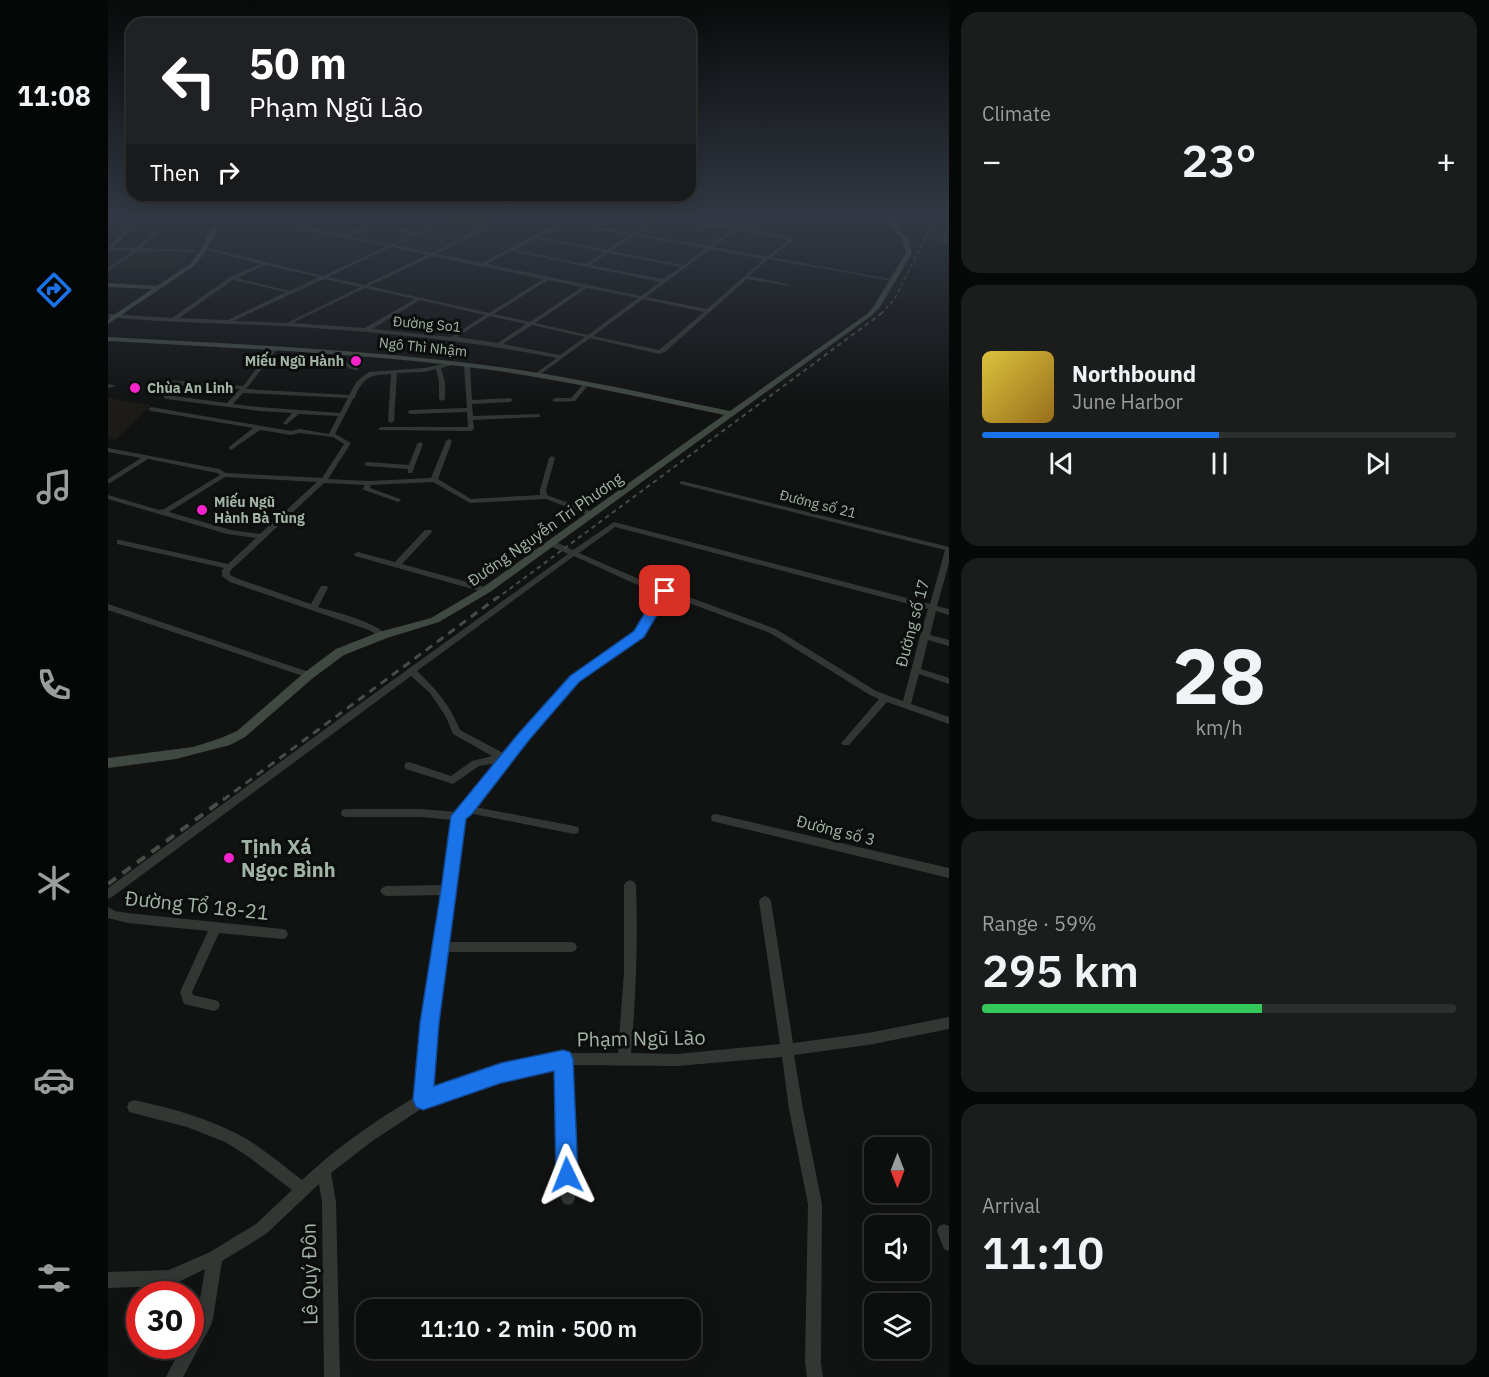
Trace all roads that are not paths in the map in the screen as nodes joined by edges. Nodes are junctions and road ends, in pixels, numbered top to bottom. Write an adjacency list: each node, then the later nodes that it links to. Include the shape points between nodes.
1 (166, 279): 22 (main road)
2 (170, 279): 22 (main road)
3 (232, 279): 29 (street)
4 (233, 279): 23 (street)
5 (320, 279): 23 (street)
6 (329, 279): 21 (street)
7 (385, 279): 21 (street)
8 (388, 279): 21 (street)
9 (545, 279): 28 (street)
10 (553, 279): 19 (street)
11 (656, 279): 16 (street)
12 (743, 279): 26 (street)
13 (757, 279): 18 (street)
14 (877, 279): 17 (street)
15 (894, 279): 17 (main road, Đường Nguyễn Tri Phương)
16 (664, 281): 24 (street)
17 (892, 282): 62 (main road, Đường Nguyễn Tri Phương, via 869,315)
18 (786, 285)
19 (586, 286): 24 (street); 32 (street)
20 (108, 288): 22 (main road)
21 (369, 288): 25 (street); 31 (street); 33 (street)
22 (152, 290): 27 (main road)
23 (290, 292): 30 (street)
24 (644, 298): 26 (street); 35 (street)
25 (418, 299): 28 (street); 34 (street)
26 (707, 311): 35 (street, via 663,351 652,352)
27 (113, 314): 29 (street, Đường So1)
28 (488, 314): 32 (street); 36 (street)
29 (174, 319): 30 (street, Đường So1)
30 (228, 321): 31 (street, Đường So1)
31 (286, 324): 33 (street, Đường So1)
32 (530, 324): 35 (street); 38 (street)
33 (297, 325): 34 (street, Đường So1)
34 (365, 330): 36 (street, Đường So1)
35 (588, 337): 41 (street)
36 (452, 338): 38 (street, Đường So1)
37 (108, 339): 39 (main road, Ngô Thì Nhậm)
38 (500, 344): 41 (street, Đường So1)
39 (275, 348): 40 (main road, Ngô Thì Nhậm); 50 (street)
40 (343, 352): 42 (main road, Ngô Thì Nhậm); 45 (street, via 345,364)
41 (561, 357): 47 (street)
42 (453, 364): 43 (main road, Ngô Thì Nhậm); 44 (street)
43 (467, 366): 47 (main road, Ngô Thì Nhậm); 56 (street)
44 (438, 368): 46 (street); 53 (street)
45 (356, 369)
46 (394, 372): 52 (street, via 366,376); 66 (street)
47 (538, 375): 49 (main road, Ngô Thì Nhậm)
48 (167, 382): 50 (street)
49 (587, 383): 54 (street, via 573,400); 62 (main road, Ngô Thì Nhậm)
50 (243, 389): 52 (street); 57 (street)
51 (166, 397): 57 (street)
52 (353, 397): 63 (street)
53 (442, 399)
54 (555, 399)
55 (510, 400): 56 (street)
56 (469, 402): 59 (street)
57 (228, 405): 60 (street)
58 (151, 409): 68 (street)
59 (470, 410): 61 (street); 65 (street)
60 (297, 412): 63 (street); 67 (street)
61 (410, 412)
62 (731, 414): 90 (main road, Đường Nguyễn Tri Phương)
63 (343, 415): 68 (street, via 331,436)
64 (538, 416): 65 (street)
65 (470, 418): 69 (street, via 471,432)
66 (391, 421)
67 (286, 423)
68 (258, 428): 73 (street)
69 (381, 429)
70 (335, 436): 80 (street, via 348,443)
71 (449, 441): 82 (street)
72 (420, 444): 78 (street)
73 (231, 448)
74 (108, 450): 75 (street)
75 (147, 457): 79 (street); 83 (street)
76 (552, 458): 86 (street)
77 (367, 464): 78 (street)
78 (412, 467): 81 (street)
79 (224, 475): 80 (street); 89 (street)
80 (324, 479): 84 (street); 92 (street)
81 (408, 480): 82 (street); 84 (street)
82 (434, 480): 86 (street, via 470,501)
83 (110, 481)
84 (369, 483): 88 (street, via 366,489)
85 (682, 483): 95 (street, Đường số 21)
86 (544, 496): 90 (street)
87 (108, 497): 89 (street)
88 (398, 500)
89 (159, 512): 92 (street)
90 (594, 514): 94 (main road, Đường Nguyễn Tri Phương)
91 (428, 532): 98 (street)
92 (263, 537): 99 (street)
93 (120, 542): 99 (street)
94 (553, 544): 97 (street); 102 (main road, Đường Nguyễn Tri Phương)
95 (949, 549): 100 (street, Đường số 17)
96 (358, 554): 98 (street)
97 (573, 554): 103 (street); 105 (street, via 614,524); 112 (street)
98 (398, 564): 102 (street)
99 (230, 567): 106 (street, via 226,576 233,580)
100 (945, 578): 105 (street, Đường số 17)
101 (324, 588): 106 (street)
102 (486, 590): 108 (main road, Đường Nguyễn Tri Phương, via 435,620)
103 (665, 591): 115 (street, via 773,631); 119 (street, via 639,634 575,679)
104 (108, 607): 113 (street)
105 (932, 607): 107 (street); 109 (street, Đường số 17)
106 (313, 608): 108 (street)
107 (949, 612)
108 (383, 635): 113 (main road, Đường Nguyễn Tri Phương, via 340,652)
109 (924, 636): 110 (street); 111 (street, Đường số 17)
110 (949, 643)
111 (915, 670): 114 (street); 116 (street, Đường số 17)
112 (412, 672): 119 (street, via 433,691 456,732); 130 (street)
113 (309, 675): 120 (main road, Đường Nguyễn Tri Phương, via 230,741)
114 (949, 681)
115 (885, 698): 116 (street); 118 (street)
116 (906, 706): 117 (street)
117 (949, 721)
118 (846, 743)
119 (506, 759): 121 (street, via 471,763 453,780); 123 (street)
120 (108, 763)
121 (409, 766)
122 (346, 813): 123 (street)
123 (463, 813): 125 (street); 128 (street)
124 (716, 818): 126 (street, Đường số 3)
125 (574, 830)
126 (949, 873)
127 (630, 885): 141 (street, via 632,987)
128 (450, 890): 129 (street); 135 (street)
129 (386, 891)
130 (108, 894)
131 (765, 901): 139 (street)
132 (108, 912): 133 (street, Đường Tổ 18-21, via 128,918)
133 (216, 927): 134 (street, Đường Tổ 18-21); 137 (street, via 186,992 188,1000)
134 (282, 934)
135 (442, 947): 136 (street); 142 (street, via 429,1023)
136 (571, 947)
137 (214, 1005)
138 (949, 1023): 139 (street, Phạm Ngũ Lão, via 878,1038)
139 (787, 1050): 141 (street, Phạm Ngũ Lão, via 677,1060); 151 (street, via 815,1204)
140 (563, 1059): 141 (street, Phạm Ngũ Lão); 142 (street, Phạm Ngũ Lão, via 501,1073); 146 (street)
141 (624, 1060)
142 (423, 1100): 144 (street, Phạm Ngũ Lão)
143 (134, 1107): 145 (street, via 220,1132)
144 (323, 1170): 145 (street, Phạm Ngũ Lão); 150 (street, Lê Quý Đôn, via 329,1202)
145 (303, 1189): 147 (street, Phạm Ngũ Lão, via 261,1229)
146 (568, 1198)
147 (215, 1257): 148 (street, Phạm Ngũ Lão, via 170,1278); 149 (street, via 205,1319)
148 (108, 1280)
149 (174, 1377)
150 (332, 1377)
151 (815, 1377)

